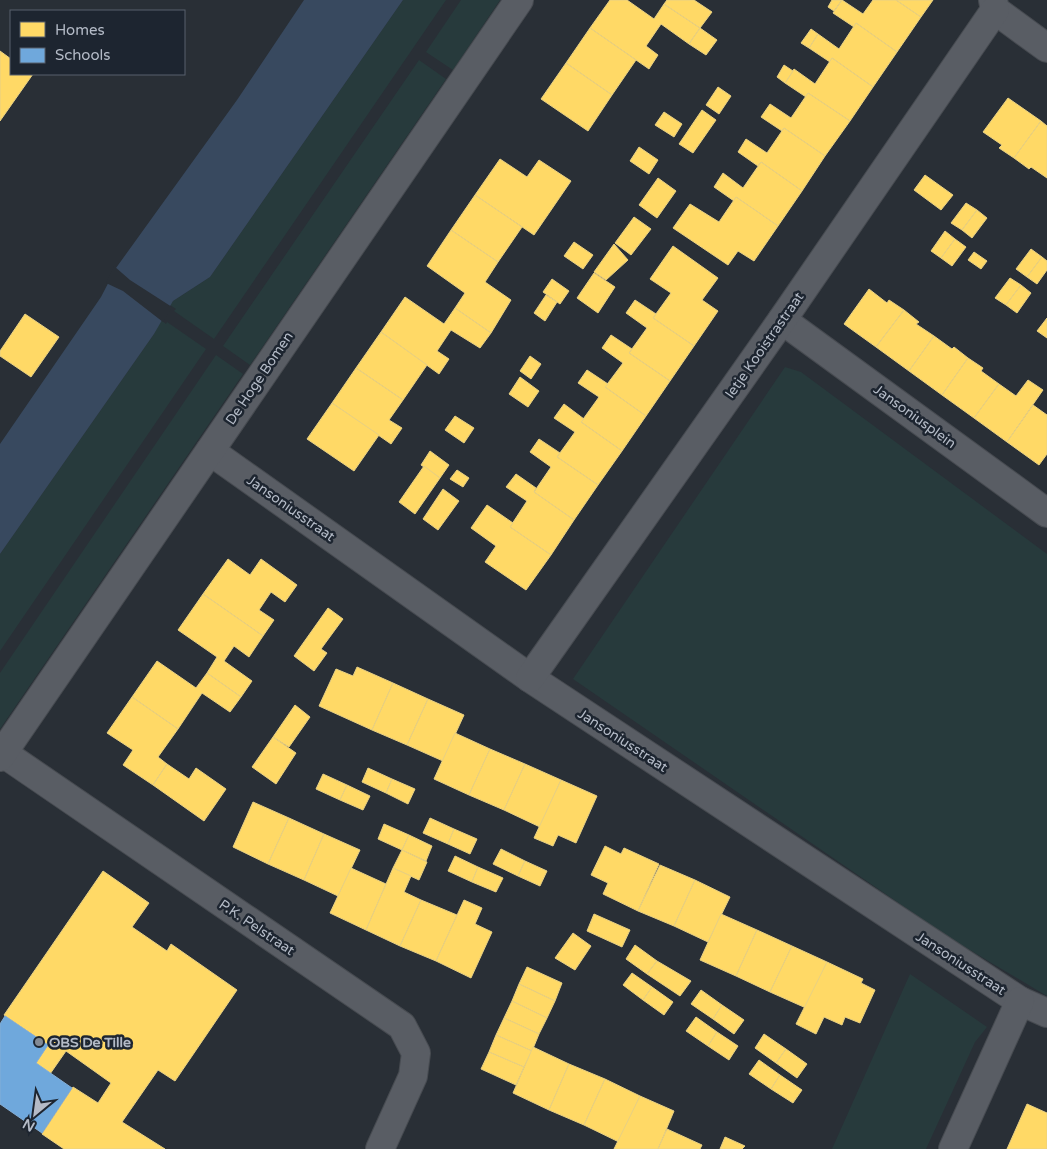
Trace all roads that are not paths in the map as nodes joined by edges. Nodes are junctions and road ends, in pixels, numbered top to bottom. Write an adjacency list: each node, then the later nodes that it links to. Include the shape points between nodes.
1 (519, 0): 5 (street, De Hoge Bomen)
2 (994, 5): 3 (street); 4 (street, Ietje Kooistrastraat)
3 (1047, 48)
4 (782, 320): 6 (street, Jansoniusplein); 7 (street, Ietje Kooistrastraat)
5 (210, 451): 7 (street, Jansoniusstraat); 8 (street, De Hoge Bomen)
6 (1047, 513)
7 (530, 678): 9 (street, Jansoniusstraat)
8 (1, 755): 11 (street, P.K. Pelstraat, via 402,1026 416,1053 412,1076)
9 (1020, 1001): 10 (street, Jansoniusstraat); 12 (street)
10 (1047, 1013)
11 (380, 1149)
12 (952, 1149)

